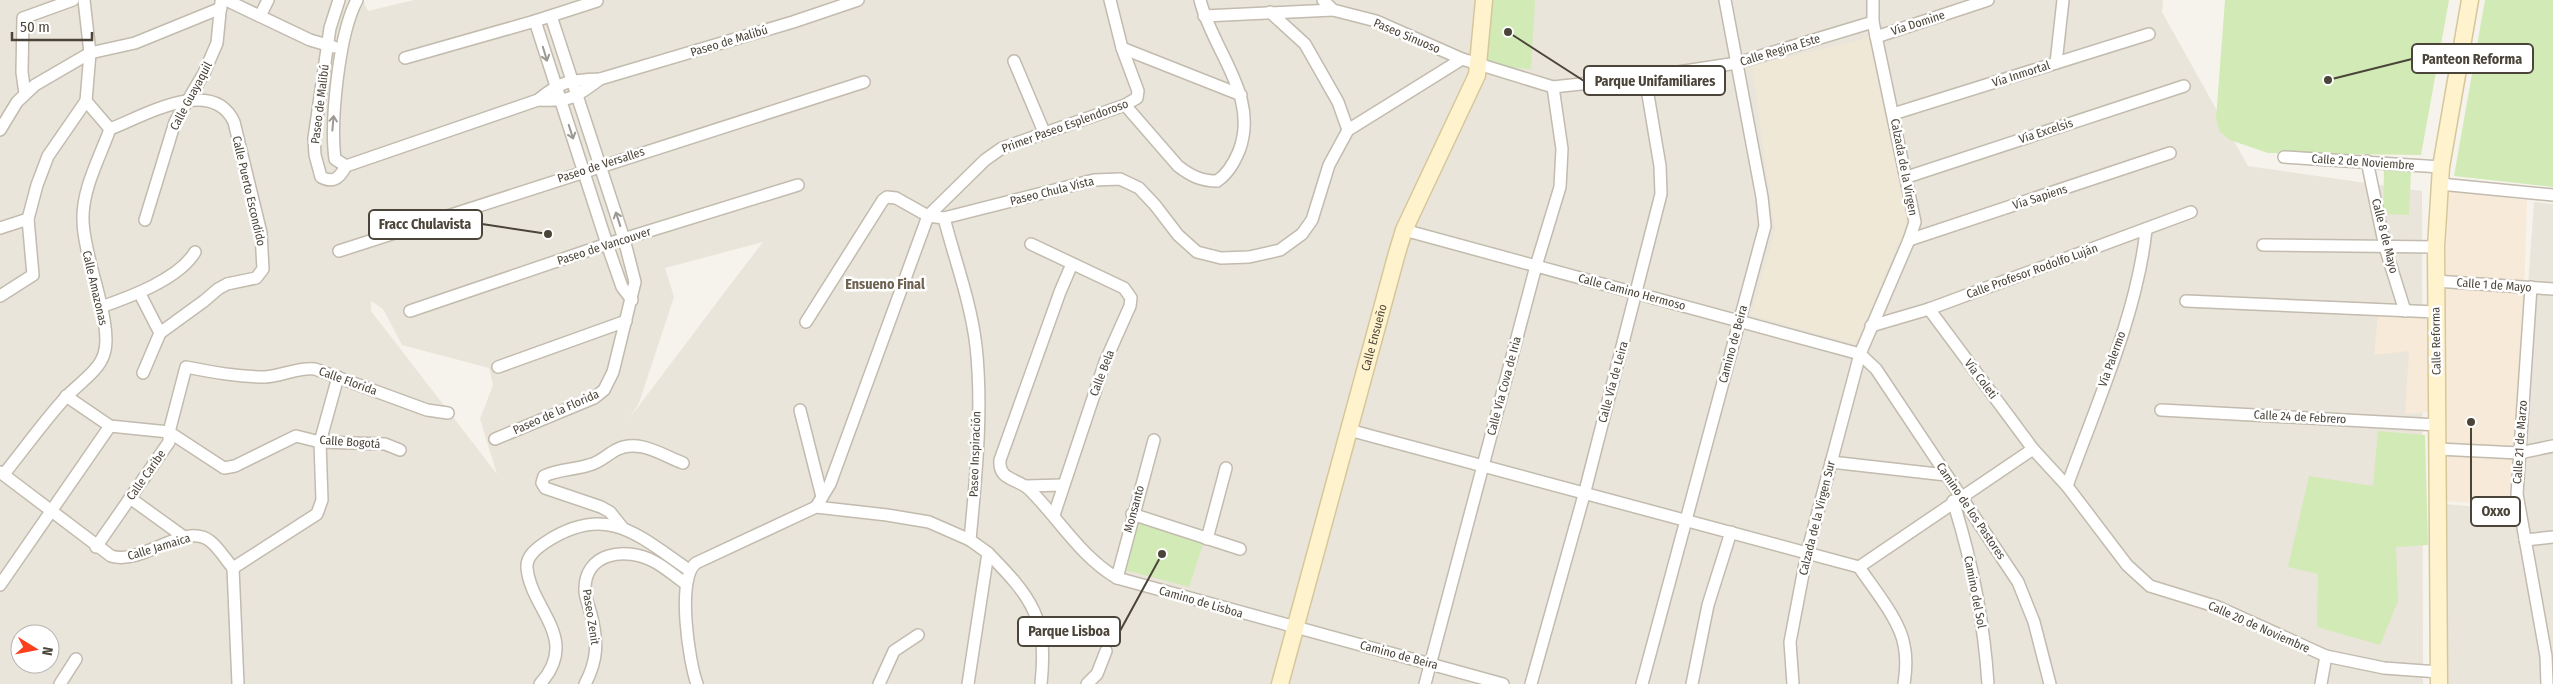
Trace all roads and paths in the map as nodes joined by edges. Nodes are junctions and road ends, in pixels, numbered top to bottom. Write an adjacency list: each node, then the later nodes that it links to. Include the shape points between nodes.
1 (73, 0): 44 (street, via 23,18)
2 (84, 0): 30 (street)
3 (268, 0): 20 (street)
4 (339, 0): 27 (street, Paseo de Malibú)
5 (356, 0): 28 (street, Paseo de Malibú)
6 (858, 0): 38 (street, Paseo de Malibú)
7 (1110, 0): 29 (street, Primer Paseo Esplendoroso)
8 (1200, 0): 22 (street)
9 (1324, 0): 18 (street)
10 (1484, 0): 36 (street, Calle Ensueño)
11 (1725, 0): 34 (street, Camino de Beira)
12 (1873, 0): 24 (street, Calzada de la Virgen)
13 (1988, 0): 26 (street, Vía Domine)
14 (2063, 0): 35 (street)
15 (2470, 0): 64 (street, Calle Reforma)
16 (597, 1): 21 (street)
17 (223, 3): 20 (street); 30 (street, via 135,43); 47 (street, Calle Guayaquil, via 217,43 204,74)
18 (1334, 10): 19 (street, Paseo Sinuoso); 32 (street, Paseo Sinuoso, via 1376,21)
19 (1270, 12): 22 (street, Paseo Sinuoso); 55 (street, via 1305,44 1338,102)
20 (260, 16): 27 (street)
21 (552, 16): 23 (street); 39 (street, Paseo de la Florida)
22 (1204, 16): 46 (street)
23 (535, 21): 31 (street); 41 (street, one-way to 41)
24 (1873, 22): 26 (street, Calzada de la Virgen); 34 (street, Calle Regina Este)
25 (2149, 34): 35 (street, Vía Inmortal)
26 (1876, 37): 52 (street, Calzada de la Virgen)
27 (327, 46): 28 (street); 63 (street, Paseo de Malibú, via 314,138)
28 (342, 48): 59 (street, Paseo de Malibú, one-way to 28, via 333,125)
29 (1122, 48): 46 (street); 51 (street, Primer Paseo Esplendoroso, via 1138,91 1134,101)
30 (90, 53): 44 (street); 49 (street)
31 (405, 58)
32 (1462, 59): 36 (street, Paseo Sinuoso); 55 (street, Paseo Chula Vista)
33 (1014, 61): 56 (street)
34 (1737, 63): 37 (street, Calle Regina Este); 102 (street, Camino de Beira, via 1765,213 1763,238)
35 (2056, 63): 52 (street, Vía Inmortal)
36 (1480, 65): 43 (street, Calle Regina Este); 75 (street, Calle Ensueño)
37 (1645, 77): 43 (street, Calle Regina Este); 92 (street, Calle Vía de Leira, via 1660,166 1661,194)
38 (600, 79): 39 (street, Paseo de Malibú); 45 (street, Paseo de Malibú)
39 (572, 80): 41 (street, Paseo de Malibú); 45 (street, Paseo de la Florida)
40 (864, 82): 61 (street, Paseo de Versalles)
41 (555, 86): 48 (street, Paseo de Malibú); 50 (street)
42 (2184, 86): 66 (street, Vía Excelsis)
43 (1553, 87): 87 (street, Calle Vía Cova de Iria, via 1562,168 1560,187)
44 (25, 94): 54 (street)
45 (579, 95): 50 (street, Paseo de Malibú); 61 (street, Paseo de la Florida)
46 (1242, 95): 51 (street, via 1245,116 1242,142 1231,168 1217,181 1199,179 1178,166)
47 (187, 99): 53 (street); 73 (street, Calle Guayaquil, via 169,137); 105 (street, Calle Puerto Escondido, via 222,106 234,122 261,233 263,269 256,278 218,289)
48 (538, 100): 50 (street, Paseo de Malibú); 62 (street, Paseo de Malibú)
49 (86, 101): 53 (street); 72 (street, via 48,156)
50 (561, 102): 65 (street, one-way to 65)
51 (1124, 105): 56 (street, Primer Paseo Esplendoroso)
52 (1893, 114): 66 (street, Calzada de la Virgen)
53 (110, 129): 96 (street, Calle Amazonas, via 88,189 83,219 87,255)
54 (0, 130)
55 (1348, 130): 71 (street, Paseo Chula Vista, via 1329,165 1312,220 1291,243 1267,254 1221,258 1197,252 1178,235 1140,188 1120,179 1094,180)
56 (1044, 132): 71 (street, Primer Paseo Esplendoroso, via 1002,148 985,160)
57 (2170, 153): 78 (street, Vía Sapiens)
58 (2284, 157): 60 (street, Calle 2 de Noviembre)
59 (335, 159): 62 (street); 63 (street, via 324,160)
60 (2368, 161): 64 (street, Calle 2 de Noviembre); 82 (street, Calle 8 de Mayo)
61 (601, 165): 65 (street, Paseo de Versalles); 77 (street, Paseo de la Florida, one-way to 61)
62 (346, 166): 63 (street, Paseo de Malibú, via 334,180 322,177)
63 (318, 167)
64 (2441, 167): 68 (street, Calle Reforma)
65 (585, 171): 79 (street); 84 (street, Paseo de Versalles)
66 (1907, 177): 78 (street, Calzada de la Virgen, via 1915,215)
67 (798, 184): 77 (street, Paseo de Vancouver)
68 (2440, 184): 69 (street); 83 (street, Calle Reforma)
69 (2553, 195)
70 (2192, 212): 76 (street, Calle Profesor Rodolfo Luján)
71 (936, 217): 103 (street, via 896,198 882,200); 137 (street, Primer Paseo Esplendoroso, via 830,484); 150 (street, Paseo Inspiración, via 970,317 976,347 977,434)
72 (28, 219): 74 (street); 93 (street, via 33,275)
73 (145, 220)
74 (0, 228)
75 (1404, 230): 87 (street, Calle Camino Hermoso); 117 (street, Calle Ensueño)
76 (2146, 230): 97 (street, Calle Profesor Rodolfo Luján); 135 (street, Vía Palermo, via 2143,263 2131,306)
77 (624, 239): 79 (street, Paseo de Vancouver); 94 (street, Paseo de la Florida, via 635,282)
78 (1909, 240): 104 (street, Calzada de la Virgen)
79 (607, 244): 94 (street, via 622,287); 98 (street, Paseo de Vancouver)
80 (1031, 244): 86 (street, Calle Bela)
81 (2263, 244): 82 (street)
82 (2385, 247): 83 (street); 99 (street, Calle 8 de Mayo)
83 (2436, 247): 88 (street, Calle Reforma)
84 (339, 251)
85 (195, 252): 91 (street, via 189,261)
86 (1072, 264): 133 (street, Calle Bela, via 1124,288 1131,298 1105,362); 134 (street, Camino de Lisboa, via 1000,460 1005,476)
87 (1536, 266): 92 (street, Calle Camino Hermoso); 129 (street, Calle Vía Cova de Iria)
88 (2436, 282): 89 (street, Calle 1 de Mayo); 100 (street, Calle Reforma)
89 (2531, 287): 90 (street, Calle 1 de Mayo); 126 (street, Calle 21 de Marzo)
90 (2553, 289)
91 (140, 294): 96 (street); 105 (street)
92 (1636, 294): 102 (street, Calle Camino Hermoso); 136 (street, Calle Vía de Leira)
93 (0, 296)
94 (632, 300): 101 (street, Paseo de la Florida)
95 (2186, 301): 99 (street)
96 (101, 307): 111 (street, Calle Amazonas, via 106,337 104,355 100,363)
97 (1929, 309): 104 (street, Calle Profesor Rodolfo Luján); 123 (street, Vía Coleti)
98 (410, 310)
99 (2405, 311): 100 (street)
100 (2436, 312): 115 (street, Calle Reforma)
101 (626, 321): 108 (street); 119 (street, Paseo de la Florida, via 613,372 604,390 594,398)
102 (1740, 321): 106 (street, Calle Camino Hermoso); 144 (street, Camino de Beira)
103 (806, 322)
104 (1871, 326): 106 (street, Calzada de la Virgen)
105 (160, 333): 109 (street, Calle Puerto Escondido)
106 (1860, 354): 127 (street, Calzada de la Virgen Sur); 132 (street, Camino de los Pastores, via 1876,369)
107 (186, 367): 110 (street, Calle Florida, via 264,377 306,368); 118 (street, Calle Caribe)
108 (498, 368)
109 (143, 373)
110 (338, 377): 114 (street, Calle Florida, via 427,410); 121 (street)
111 (66, 396): 116 (street); 131 (street, Calle Amazonas)
112 (800, 410): 137 (street)
113 (2162, 410): 115 (street, Calle 24 de Febrero)
114 (448, 413)
115 (2438, 425): 124 (street, Calle Reforma)
116 (110, 426): 118 (street); 141 (street)
117 (1349, 430): 129 (street); 162 (street, Calle Ensueño)
118 (169, 432): 121 (street, Calle Bogotá, via 218,466 229,468 296,436); 138 (street, Calle Caribe, via 163,452)
119 (495, 439)
120 (1154, 440): 142 (street, Monsanto)
121 (320, 442): 125 (street, Calle Bogotá, via 385,444); 157 (street, via 322,500 317,514)
122 (2553, 446): 126 (street)
123 (2033, 449): 135 (street, Vía Coleti); 139 (street)
124 (2438, 449): 126 (street); 169 (street, Calle Reforma)
125 (400, 450)
126 (2519, 453): 151 (street, Calle 21 de Marzo, via 2517,494)
127 (1832, 462): 132 (street); 155 (street, Calzada de la Virgen Sur)
128 (683, 463): 145 (street, via 630,444 591,465 544,476 542,483 545,488 601,507 610,512)
129 (1482, 467): 136 (street); 168 (street, Calle Vía Cova de Iria)
130 (1226, 468): 149 (street)
131 (2, 473): 141 (street, Calle Jamaica)
132 (1946, 475): 139 (street, Camino de los Pastores)
133 (1063, 485): 134 (street); 143 (street, Calle Bela)
134 (1026, 486): 143 (street, Camino de Lisboa)
135 (2067, 486): 165 (street, Calle 20 de Noviembre, via 2142,580 2176,595 2218,607)
136 (1584, 495): 144 (street); 182 (street, Calle Vía de Leira)
137 (822, 497): 140 (street, Primer Paseo Esplendoroso)
138 (130, 498): 147 (street); 152 (street, Calle Caribe)
139 (1956, 499): 156 (street); 187 (street, Camino del Sol, via 1977,592); 188 (street, Camino de los Pastores, via 2018,582 2034,622)
140 (816, 507): 150 (street, via 929,522); 158 (street, via 696,563)
141 (51, 510): 152 (street, Calle Jamaica); 161 (street)
142 (1132, 514): 149 (street); 159 (street, Monsanto)
143 (1054, 515): 159 (street, Camino de Lisboa, via 1083,552)
144 (1685, 520): 146 (street); 183 (street, Camino de Beira)
145 (622, 527): 158 (street); 172 (street, via 588,523 553,538 529,557 526,566 529,577 551,622 556,648 547,676)
146 (1731, 532): 155 (street); 184 (street, via 1708,605)
147 (184, 537): 152 (street, Calle Jamaica, via 125,558 111,556); 157 (street, Calle Jamaica, via 198,535 211,542)
148 (2553, 537): 151 (street)
149 (1207, 539): 153 (street)
150 (970, 540): 154 (street)
151 (2525, 540): 166 (street, Calle 21 de Marzo)
152 (96, 547)
153 (1240, 549)
154 (988, 553): 176 (street); 177 (street, via 1019,584 1032,603 1042,640)
155 (1807, 553): 156 (street); 185 (street, Calzada de la Virgen Sur, via 1790,642)
156 (1859, 567): 186 (street, via 1904,643)
157 (233, 568): 171 (street)
158 (690, 570): 160 (street)
159 (1117, 578): 162 (street, Camino de Lisboa)
160 (686, 584): 173 (street, Paseo Zenit, via 655,562 631,554 610,554 596,562 586,578 585,593 597,651); 174 (street, via 690,648)
161 (0, 585)
162 (1295, 628): 168 (street, Camino de Beira); 179 (street, Calle Ensueño)
163 (918, 635): 175 (street, via 894,651)
164 (1106, 651): 178 (street, via 1097,674)
165 (2326, 656): 169 (street, Calle 20 de Noviembre); 189 (street)
166 (2549, 656): 190 (street, Calle 21 de Marzo)
167 (76, 660): 170 (street)
168 (1431, 663): 180 (street, Calle Vía Cova de Iria); 181 (street, Camino de Beira)
169 (2439, 678)
170 (65, 682)
171 (238, 684)
172 (540, 684)
173 (585, 684)
174 (697, 684)
175 (879, 684)
176 (968, 684)
177 (1041, 684)
178 (1087, 684)
179 (1280, 684)
180 (1425, 684)
181 (1503, 684)
182 (1531, 684)
183 (1642, 684)
184 (1692, 684)
185 (1793, 684)
186 (1904, 684)
187 (1988, 684)
188 (2050, 684)
189 (2322, 684)
190 (2547, 684)

